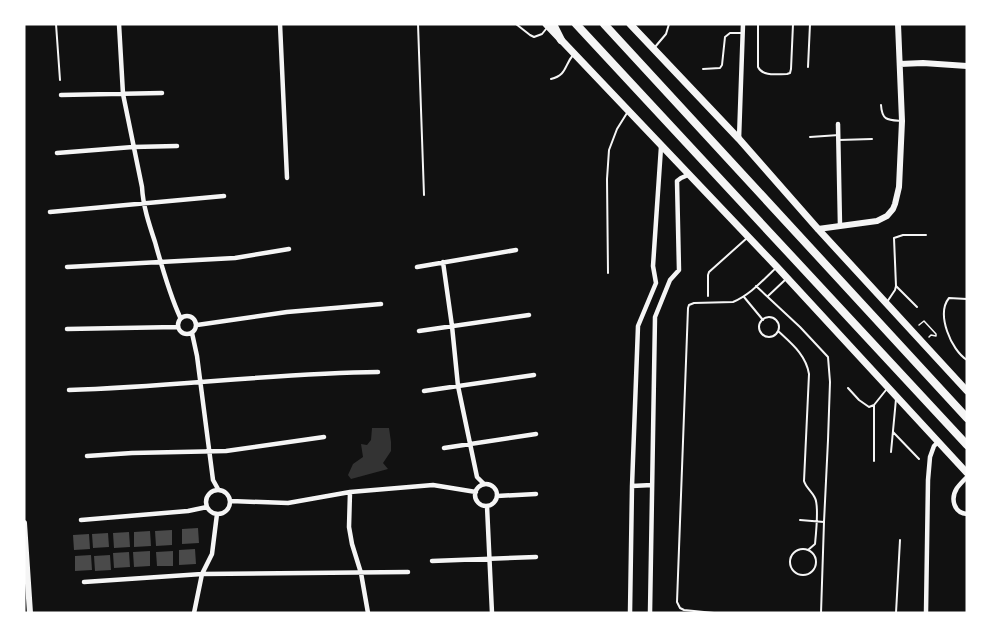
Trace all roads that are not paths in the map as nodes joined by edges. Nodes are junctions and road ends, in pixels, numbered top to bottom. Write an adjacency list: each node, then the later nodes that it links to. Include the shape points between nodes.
1 (56, 24): 24 (lane)
2 (119, 24): 27 (street)
3 (280, 24): 42 (street)
4 (418, 24): 43 (lane)
5 (516, 24): 15 (lane, via 534,37)
6 (576, 24): 97 (main road)
7 (604, 24): 91 (main road)
8 (630, 24): 18 (main road)
9 (669, 24): 18 (lane)
10 (743, 24): 16 (street)
11 (758, 24): 12 (lane, via 759,71 788,74)
12 (793, 24)
13 (810, 24): 21 (lane)
14 (898, 24): 20 (street)
15 (549, 25): 17 (main road)
16 (743, 33): 23 (lane, via 729,33 725,37 720,68); 36 (street)
17 (561, 40): 19 (main road)
18 (653, 49): 36 (main road)
19 (575, 53): 25 (lane, via 566,70); 30 (main road)
20 (900, 64): 22 (street); 31 (street)
21 (808, 66)
22 (967, 66)
23 (703, 69)
24 (60, 80)
25 (551, 80)
26 (162, 93): 27 (street)
27 (123, 94): 28 (street); 38 (street)
28 (61, 95)
29 (881, 105): 31 (lane, via 888,120)
30 (628, 111): 39 (main road); 58 (lane, via 609,150)
31 (902, 120): 47 (street, via 899,187 893,209 877,221)
32 (838, 124): 34 (street)
33 (810, 137): 34 (lane)
34 (839, 138): 35 (lane); 47 (street)
35 (872, 138)
36 (738, 139): 48 (main road)
37 (177, 146): 38 (street)
38 (134, 147): 40 (street); 45 (street)
39 (662, 147): 41 (main road); 107 (street, via 653,266 656,283 638,326)
40 (57, 153)
41 (688, 175): 50 (main road); 106 (street, via 677,181 679,270 670,280 655,316)
42 (287, 178)
43 (424, 195)
44 (224, 196): 45 (street)
45 (143, 202): 46 (street); 53 (street)
46 (51, 212)
47 (840, 226): 48 (street)
48 (818, 229): 66 (main road)
49 (926, 235): 61 (lane, via 894,238)
50 (748, 237): 57 (main road); 62 (lane, via 709,272)
51 (290, 249): 53 (street, via 235,258)
52 (516, 250): 54 (street)
53 (160, 262): 55 (street); 70 (street)
54 (443, 262): 56 (street); 73 (street)
55 (67, 267)
56 (417, 267)
57 (777, 267): 59 (main road); 60 (lane)
58 (608, 273)
59 (787, 278): 63 (lane); 84 (main road)
60 (756, 286): 63 (lane); 64 (lane)
61 (896, 286): 66 (lane); 68 (lane)
62 (708, 296)
63 (768, 296): 121 (lane, via 828,357)
64 (744, 297): 71 (lane); 140 (lane, via 734,302 694,303 688,308 677,602 684,610)
65 (967, 299): 79 (lane, via 949,298 944,304 946,332)
66 (886, 303): 88 (main road)
67 (381, 304): 72 (street)
68 (917, 307)
69 (529, 315): 73 (street)
70 (180, 317): 72 (street, via 191,317); 74 (street)
71 (763, 320): 77 (lane, via 774,318); 77 (lane, via 759,327 762,334 769,337)
72 (197, 325): 78 (street)
73 (452, 326): 76 (street); 83 (street)
74 (177, 327): 75 (street); 78 (street, via 182,333)
75 (67, 329)
76 (419, 331)
77 (778, 332): 120 (lane, via 808,367 804,481 816,499)
78 (192, 333): 82 (street)
79 (967, 360)
80 (378, 372): 82 (street)
81 (534, 375): 83 (street)
82 (200, 382): 86 (street); 100 (street)
83 (458, 386): 87 (street); 96 (street)
84 (888, 387): 89 (main road); 90 (lane)
85 (848, 388): 90 (lane, via 869,407)
86 (69, 390)
87 (424, 391)
88 (967, 392)
89 (896, 397): 92 (lane); 95 (main road)
90 (873, 405): 103 (lane)
91 (967, 418)
92 (893, 432): 99 (lane); 102 (lane)
93 (536, 434): 96 (street)
94 (324, 437): 100 (street)
95 (938, 442): 104 (main road); 143 (street, via 930,457 928,480)
96 (471, 444): 98 (street); 105 (street, via 477,477)
97 (967, 445)
98 (444, 448)
99 (891, 452)
100 (209, 453): 101 (street); 108 (street)
101 (87, 456)
102 (919, 459)
103 (874, 460)
104 (967, 475): 117 (street, via 957,488 954,505 959,513)
105 (484, 484): 110 (street); 112 (street, via 494,487)
106 (652, 485): 107 (street); 139 (street)
107 (632, 486): 138 (street)
108 (218, 489): 113 (street, via 225,491); 115 (street, via 208,495)
109 (351, 492): 110 (street, via 433,485); 113 (street, via 288,503); 131 (street, via 352,544)
110 (476, 492): 114 (street, via 477,502)
111 (536, 494): 112 (street)
112 (497, 496): 114 (street)
113 (231, 501): 116 (street, via 225,512)
114 (487, 506): 126 (street)
115 (207, 507): 116 (street); 118 (street, via 188,512)
116 (217, 514): 132 (street, via 212,554)
117 (967, 514)
118 (81, 520)
119 (800, 520): 120 (lane)
120 (816, 522): 121 (lane); 124 (lane, via 815,544)
121 (824, 522): 129 (lane)
122 (24, 523): 134 (street)
123 (900, 540): 142 (lane)
124 (808, 550): 128 (lane, via 815,559); 128 (lane, via 793,554 791,565 802,575)
125 (536, 557): 126 (street)
126 (490, 558): 127 (street); 137 (street)
127 (432, 561)
128 (815, 567): 129 (lane)
129 (822, 567): 141 (lane)
130 (408, 572): 131 (street)
131 (361, 573): 132 (street); 136 (street)
132 (202, 574): 133 (street); 135 (street)
133 (84, 582)
134 (30, 613)
135 (194, 613)
136 (368, 613)
137 (492, 613)
138 (630, 613)
139 (651, 613)
140 (714, 613)
141 (821, 613)
142 (896, 613)
143 (926, 613)

